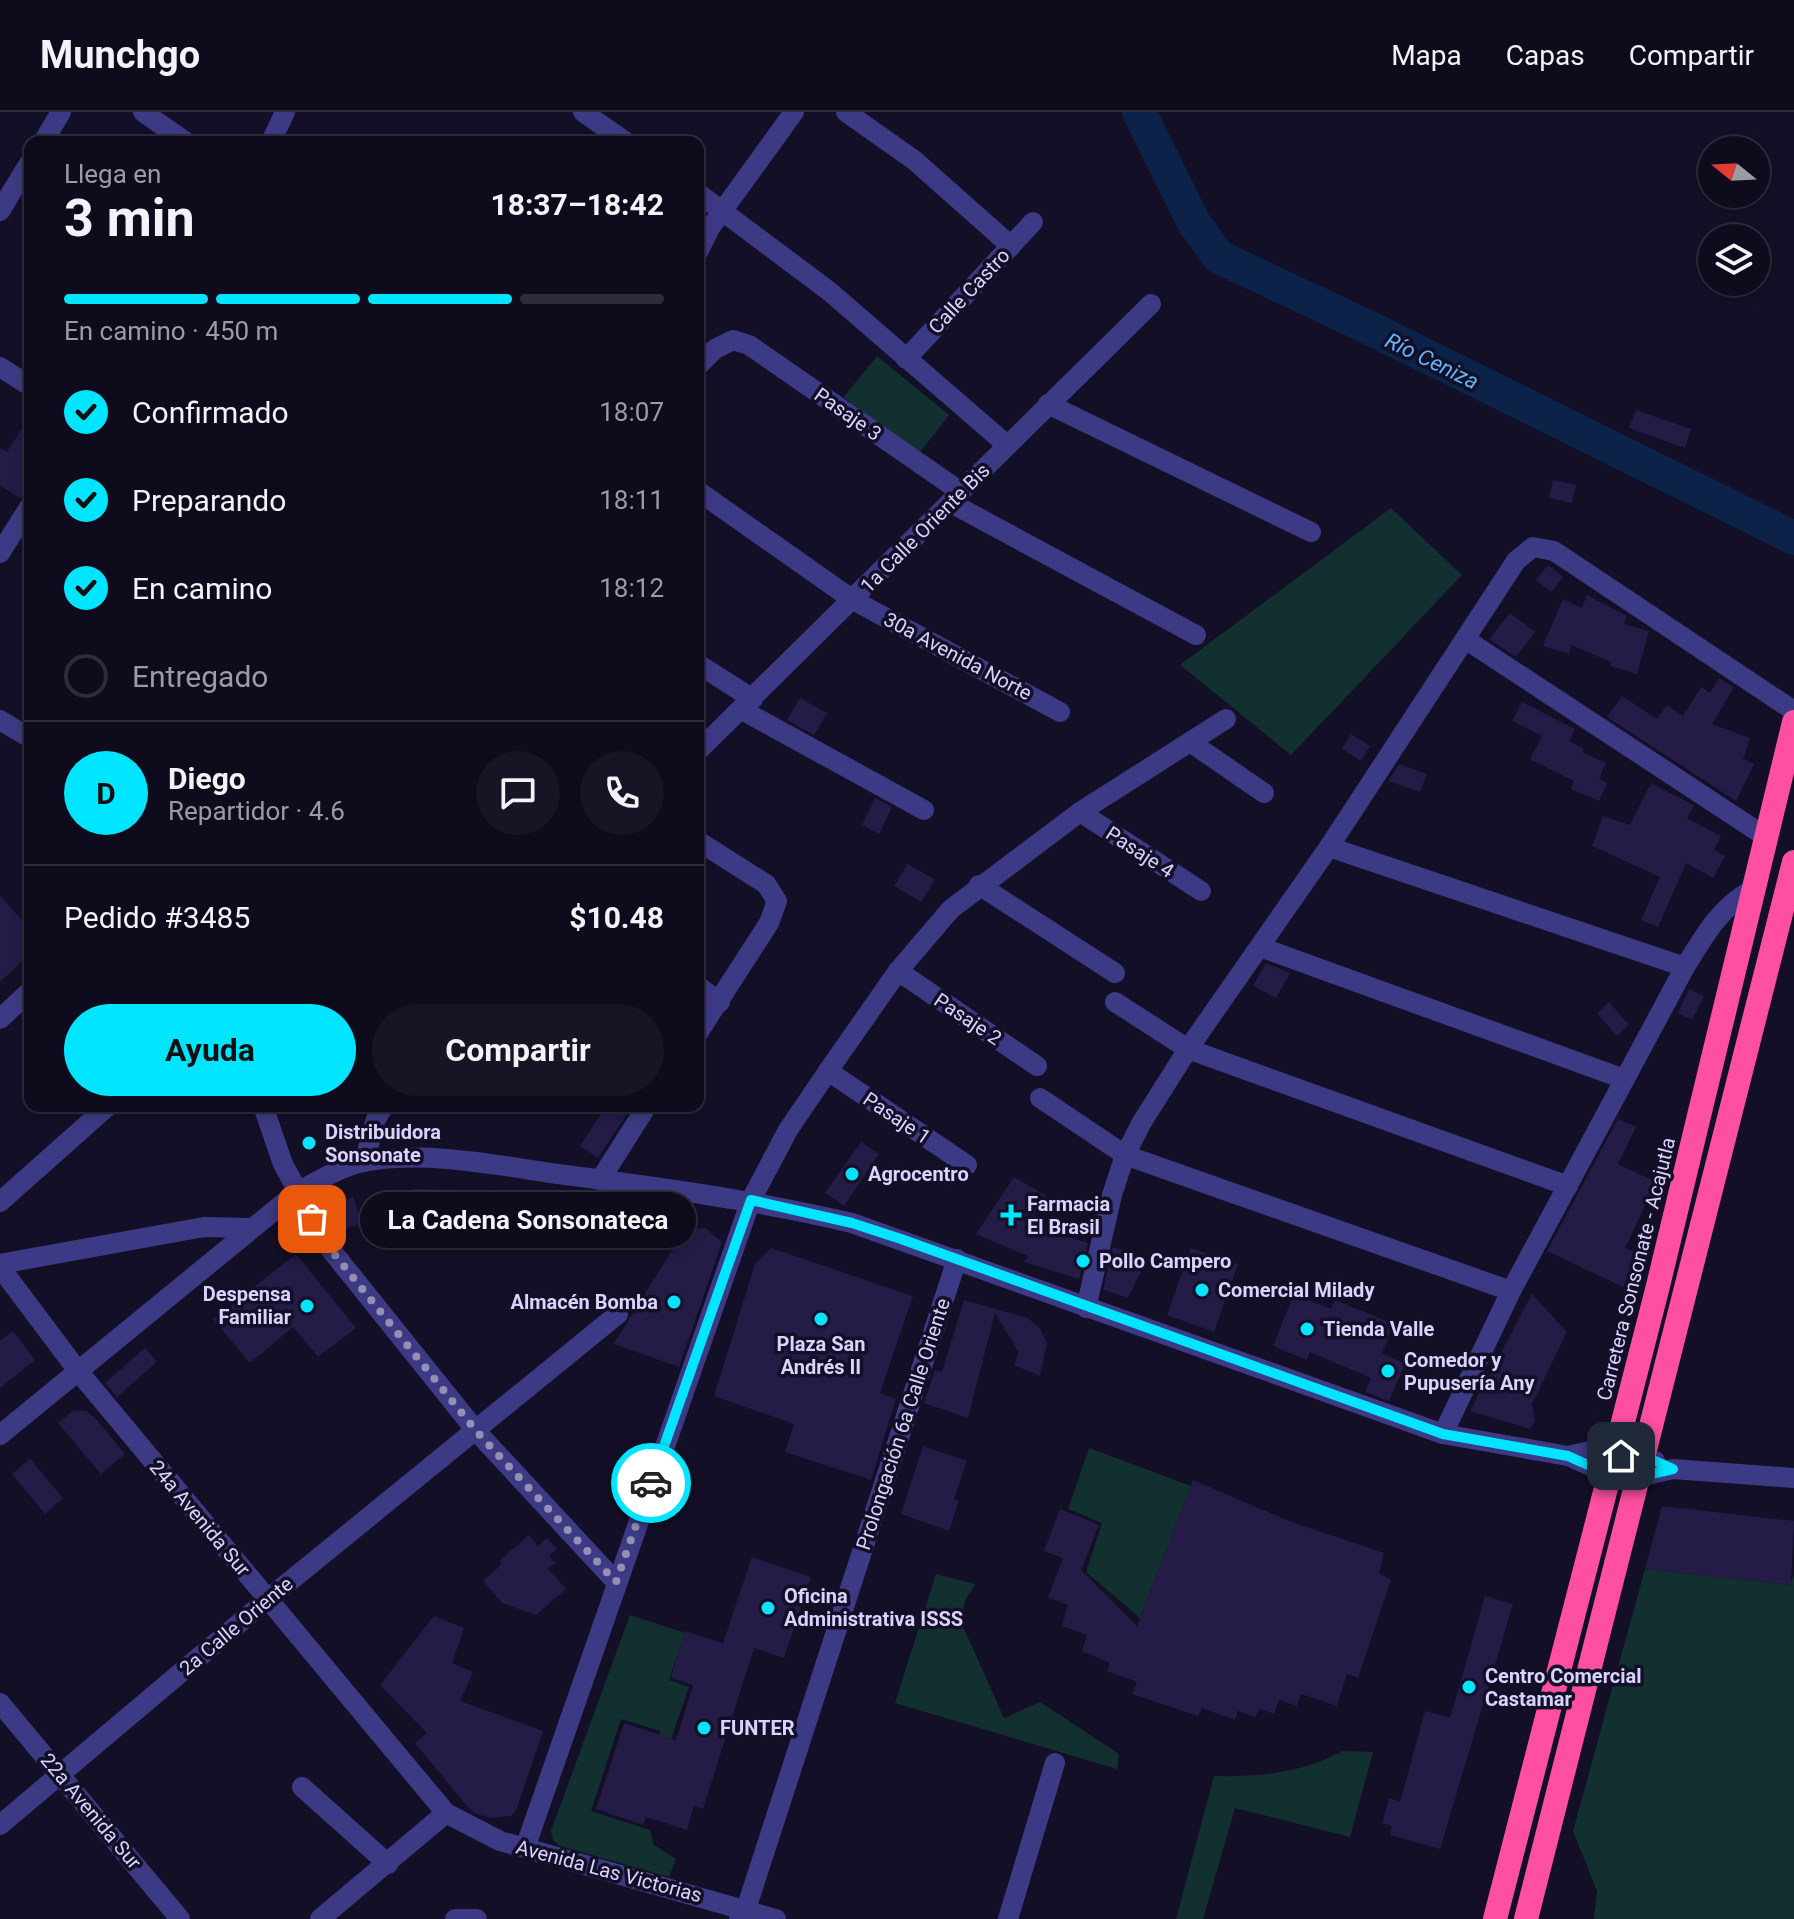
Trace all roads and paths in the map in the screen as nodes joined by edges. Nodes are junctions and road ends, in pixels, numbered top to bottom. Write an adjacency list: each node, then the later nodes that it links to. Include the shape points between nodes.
1 (61, 112): 7 (street)
2 (143, 112): 8 (street)
3 (285, 112): 9 (street)
4 (583, 112): 10 (street)
5 (794, 112): 13 (street)
6 (846, 112): 17 (street, via 914,160)
7 (47, 136)
8 (177, 136)
9 (274, 136)
10 (617, 136)
11 (24, 172): 14 (street)
12 (704, 197): 13 (street)
13 (723, 210): 16 (street); 19 (street, via 829,291)
14 (0, 211)
15 (1033, 222): 17 (street, Calle Castro)
16 (704, 242)
17 (1011, 246): 19 (street, Calle Castro)
18 (1151, 304): 23 (street, 1a Calle Oriente Bis)
19 (906, 359): 24 (street)
20 (704, 360): 26 (street, Pasaje 3, via 733,340 749,345)
21 (0, 367): 22 (street)
22 (24, 382)
23 (1048, 404): 24 (street, 1a Calle Oriente Bis); 28 (street)
24 (1007, 445): 26 (street, 1a Calle Oriente Bis)
25 (704, 495): 30 (street, 30a Avenida Norte)
26 (956, 497): 30 (street, 1a Calle Oriente Bis); 31 (street, Pasaje 3)
27 (24, 515): 29 (street)
28 (1311, 532)
29 (0, 553)
30 (853, 600): 34 (street, 1a Calle Oriente Bis); 36 (street, 30a Avenida Norte)
31 (1196, 635)
32 (1465, 639): 35 (street, via 1516,561 1533,547 1554,551); 46 (street); 48 (street)
33 (704, 669): 34 (street)
34 (748, 705): 42 (street, 1a Calle Oriente Bis); 44 (street)
35 (1794, 711)
36 (1060, 712)
37 (1226, 719): 41 (street)
38 (0, 720): 40 (street)
39 (1794, 722): 46 (highway, Carretera Sonsonate - Acajutla)
40 (24, 734)
41 (1190, 742): 43 (street); 45 (street)
42 (704, 745)
43 (1264, 793)
44 (924, 810)
45 (1080, 812): 50 (street); 52 (street, Pasaje 4)
46 (1766, 837): 51 (highway, Carretera Sonsonate - Acajutla)
47 (704, 845): 59 (street, via 766,884 777,901)
48 (1329, 847): 53 (street); 54 (street)
49 (1794, 862): 109 (highway)
50 (979, 885): 55 (street); 56 (street)
51 (1753, 889): 54 (street, via 1733,900 1711,924); 108 (highway, Carretera Sonsonate - Acajutla, via 1608,1485)
52 (1201, 891)
53 (1260, 947): 63 (street); 66 (street)
54 (1685, 967): 66 (street)
55 (898, 971): 64 (street, Pasaje 2); 65 (street)
56 (1115, 973)
57 (704, 990): 59 (street)
58 (24, 997): 61 (street)
59 (720, 1002): 62 (street)
60 (1115, 1002): 63 (street)
61 (0, 1019)
62 (704, 1025)
63 (1188, 1049): 72 (street); 76 (street)
64 (1037, 1066)
65 (828, 1071): 74 (street, Pasaje 1); 78 (street, via 788,1130)
66 (1624, 1079): 76 (street)
67 (1040, 1098): 72 (street)
68 (101, 1112): 79 (street)
69 (265, 1112): 77 (street)
70 (380, 1112): 73 (street)
71 (643, 1112): 75 (street)
72 (1125, 1155): 83 (street); 84 (street)
73 (364, 1162): 75 (street, via 477,1163); 77 (street)
74 (967, 1165)
75 (600, 1180): 78 (street)
76 (1568, 1186): 83 (street)
77 (297, 1192): 80 (street); 87 (street, via 327,1245)
78 (751, 1200): 81 (street, via 852,1223); 91 (street)
79 (0, 1202)
80 (250, 1228): 82 (street, via 204,1227); 86 (street)
81 (957, 1259): 84 (street); 101 (street, Prolongación 6a Calle Oriente)
82 (0, 1266): 86 (street, 24a Avenida Sur)
83 (1511, 1291): 88 (street)
84 (1086, 1308): 88 (street)
85 (618, 1314): 87 (street, 2a Calle Oriente)
86 (78, 1371): 89 (street); 92 (street, 24a Avenida Sur)
87 (477, 1432): 91 (street); 92 (street, 2a Calle Oriente)
88 (1443, 1434): 90 (street, via 1568,1456 1590,1451 1653,1460 1673,1469)
89 (0, 1435)
90 (1794, 1478)
91 (616, 1582): 99 (street)
92 (268, 1599): 95 (street, 2a Calle Oriente); 97 (street, 24a Avenida Sur)
93 (0, 1703): 95 (street, 22a Avenida Sur)
94 (1055, 1763): 107 (street)
95 (61, 1775): 98 (street, 2a Calle Oriente); 102 (street, 22a Avenida Sur)
96 (302, 1787): 100 (street)
97 (446, 1813): 99 (street, Avenida Las Victorias); 100 (street)
98 (0, 1825)
99 (525, 1848): 101 (street, Avenida Las Victorias)
100 (388, 1864): 103 (street)
101 (742, 1914): 106 (street, Avenida Las Victorias)
102 (180, 1919)
103 (320, 1919)
104 (455, 1919): 105 (street)
105 (477, 1919)
106 (776, 1919)
107 (1008, 1919)
108 (1495, 1919)
109 (1526, 1919)

